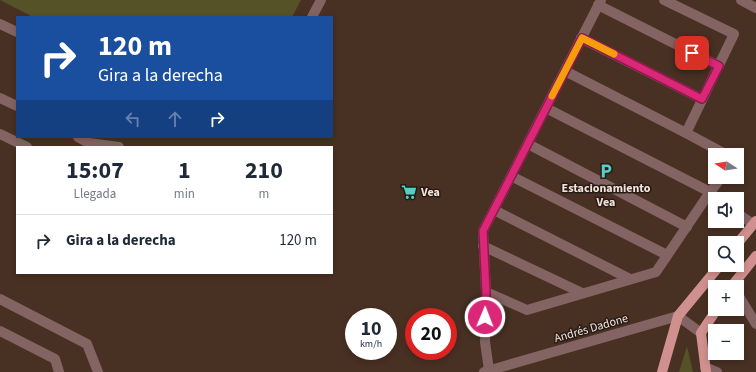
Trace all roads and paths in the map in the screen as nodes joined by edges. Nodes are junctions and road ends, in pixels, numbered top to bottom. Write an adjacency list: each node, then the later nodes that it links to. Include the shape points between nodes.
1 (321, 0): 6 (street)
2 (664, 0): 10 (street, via 734,34)
3 (741, 0): 5 (street)
4 (599, 3): 9 (street); 10 (street)
5 (756, 8)
6 (313, 16)
7 (0, 24): 8 (street)
8 (16, 32)
9 (582, 38): 11 (street); 13 (street)
10 (719, 66): 13 (street)
11 (564, 71): 15 (street); 16 (street)
12 (0, 98): 14 (street)
13 (702, 99): 16 (street)
14 (16, 106)
15 (546, 108): 19 (street); 24 (street)
16 (686, 133): 22 (street)
17 (0, 134): 20 (street)
18 (80, 138): 21 (street)
19 (528, 144): 23 (street); 29 (street)
20 (25, 146)
21 (113, 146)
22 (714, 148)
23 (511, 176): 26 (street); 32 (street)
24 (708, 193)
25 (708, 203): 29 (street)
26 (494, 210): 31 (street, via 483,231); 35 (street)
27 (744, 216): 28 (street)
28 (755, 222): 30 (main road)
29 (687, 227): 32 (street)
30 (744, 236)
31 (483, 246): 37 (street); 38 (street)
32 (667, 254): 35 (street, via 656,272)
33 (756, 256): 36 (main road)
34 (714, 272): 41 (main road)
35 (630, 279): 38 (street)
36 (739, 280)
37 (486, 292): 38 (street, via 527,310); 47 (street)
38 (582, 294)
39 (0, 299): 49 (street, via 87,344)
40 (744, 305): 43 (street)
41 (678, 316): 45 (street); 47 (street, Andrés Dadone); 50 (main road)
42 (712, 316): 45 (main road)
43 (756, 324)
44 (0, 331): 48 (street, via 55,359)
45 (701, 333): 46 (main road)
46 (705, 370): 51 (street)
47 (486, 371)
48 (59, 372)
49 (98, 372)
50 (662, 372)
51 (717, 372)

